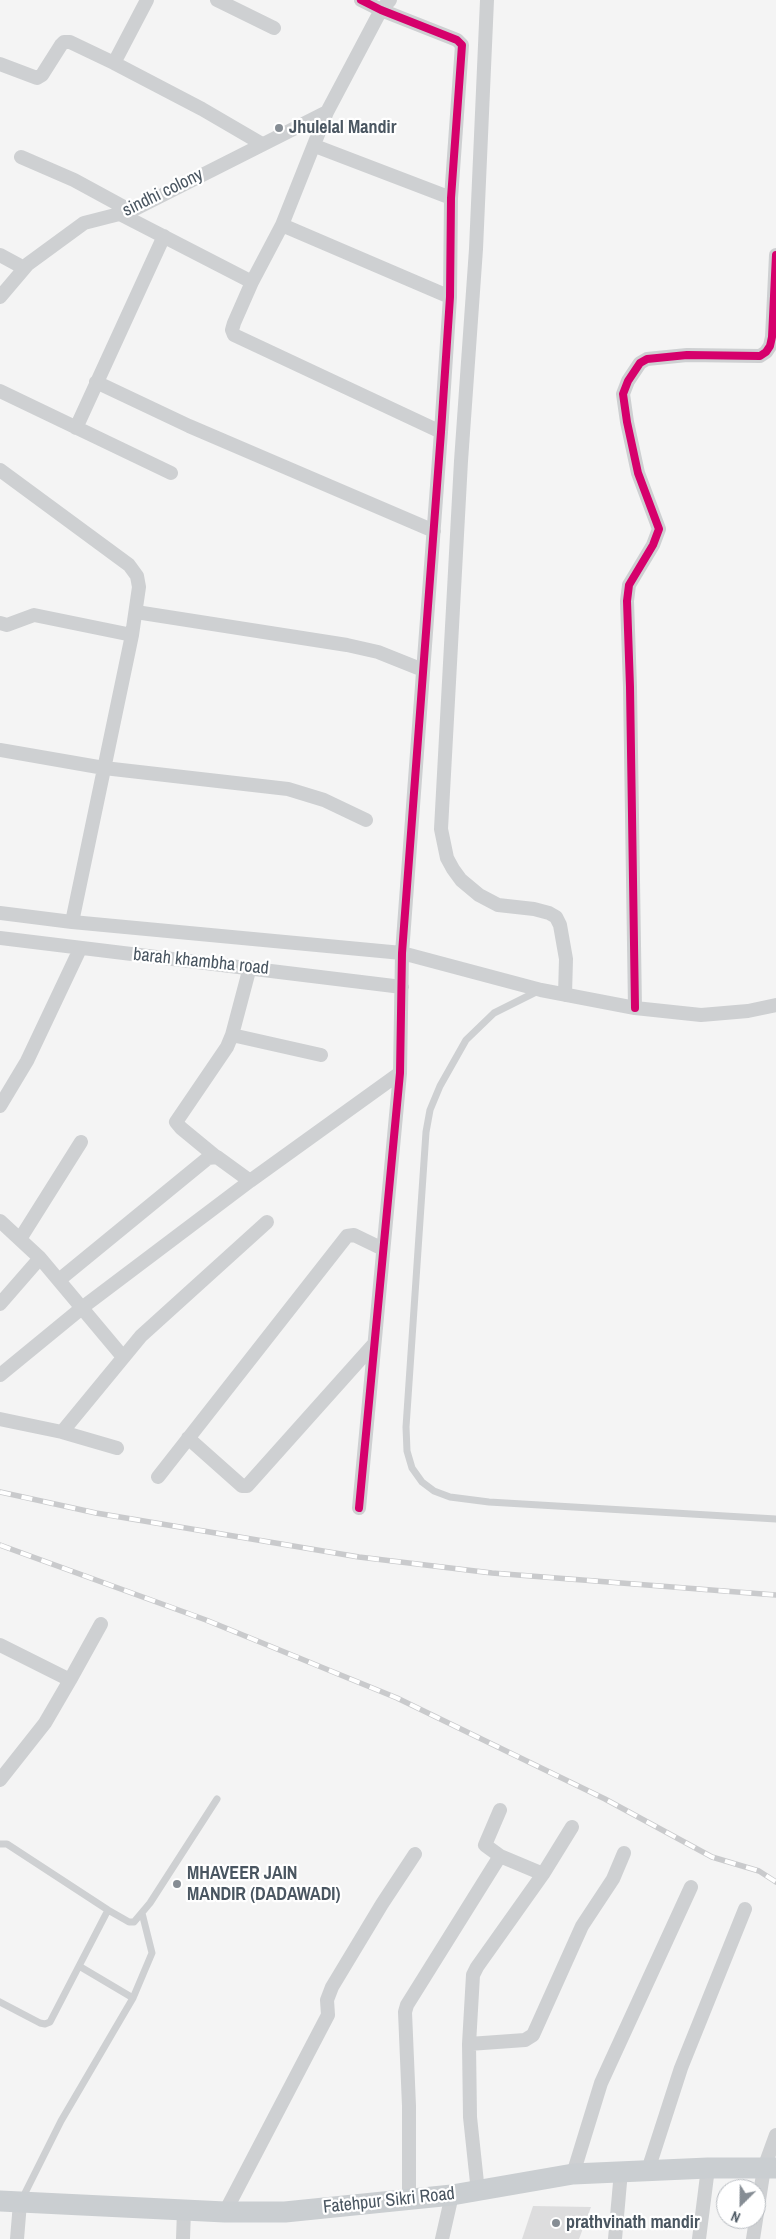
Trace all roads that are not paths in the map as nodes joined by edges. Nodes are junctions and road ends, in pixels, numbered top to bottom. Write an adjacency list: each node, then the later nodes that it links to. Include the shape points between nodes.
1 (147, 0): 7 (street)
2 (217, 0): 6 (street)
3 (361, 0): 5 (street)
4 (487, 0): 45 (street, via 476,249 441,829 447,858 453,869 479,895 498,905 549,912 556,917 566,959)
5 (385, 5): 9 (street); 13 (street, via 462,45)
6 (274, 28)
7 (114, 63): 8 (street, via 64,42 37,78); 10 (street)
8 (0, 64)
9 (328, 112): 10 (street, sindhi colony); 11 (street)
10 (262, 144): 14 (street, sindhi colony)
11 (315, 146): 13 (street); 15 (street)
12 (21, 157): 14 (street, via 74,180)
13 (451, 198): 22 (street)
14 (126, 213): 16 (street); 19 (street, sindhi colony, via 84,223)
15 (282, 225): 20 (street); 22 (street)
16 (164, 236): 20 (street); 23 (street)
17 (0, 255): 19 (street)
18 (776, 255): 47 (street, via 772,337 766,352 760,356 647,359 632,375 623,394 638,473 660,529 629,585 627,601)
19 (19, 273): 21 (street, sindhi colony)
20 (252, 282): 26 (street, via 234,323 234,335)
21 (0, 297)
22 (450, 297): 26 (street)
23 (96, 382): 25 (street); 29 (street, via 189,426)
24 (0, 392): 25 (street)
25 (76, 428): 28 (street)
26 (441, 432): 29 (street)
27 (0, 470): 30 (street, via 129,565 137,576 139,587)
28 (171, 473)
29 (434, 531): 33 (street)
30 (136, 612): 32 (street); 33 (street, via 347,645 378,652)
31 (0, 624): 32 (street, via 34,615)
32 (132, 635): 35 (street)
33 (423, 670): 41 (street)
34 (0, 750): 35 (street)
35 (104, 768): 36 (street, via 288,789 324,800); 38 (street)
36 (366, 820)
37 (0, 913): 38 (street, barah khambha road)
38 (72, 922): 41 (street, barah khambha road)
39 (0, 938): 40 (street, barah khambha road)
40 (80, 949): 42 (street, barah khambha road); 51 (street, via 27,1061)
41 (402, 953): 43 (street); 44 (street, barah khambha road)
42 (250, 967): 43 (street, barah khambha road); 48 (street)
43 (402, 987): 50 (street)
44 (541, 990): 45 (street, barah khambha road); 72 (lane, via 494,1012 466,1040 430,1110 406,1427 406,1451 412,1468 434,1491 458,1498)
45 (565, 994): 47 (street, barah khambha road)
46 (776, 1004): 47 (street, barah khambha road, via 741,1012 701,1015)
47 (635, 1008)
48 (232, 1035): 49 (street); 53 (street, via 176,1122)
49 (321, 1055)
50 (400, 1073): 54 (street); 58 (street)
51 (0, 1106)
52 (81, 1142): 57 (street)
53 (215, 1156): 54 (street); 60 (street, via 208,1158)
54 (250, 1181): 62 (street)
55 (0, 1221): 57 (street)
56 (267, 1222): 64 (street, via 141,1336)
57 (20, 1239): 59 (street)
58 (383, 1249): 63 (street); 68 (street, via 354,1235 347,1236)
59 (40, 1258): 60 (street); 61 (street)
60 (60, 1280): 62 (street)
61 (0, 1304)
62 (83, 1307): 64 (street); 65 (street)
63 (374, 1344): 68 (street, via 247,1486 242,1486); 71 (street)
64 (124, 1357): 67 (street)
65 (0, 1375)
66 (0, 1419): 67 (street)
67 (62, 1432): 69 (street)
68 (188, 1438): 70 (street)
69 (117, 1448)
70 (158, 1477)
71 (359, 1508)
72 (776, 1519)
73 (101, 1624): 75 (street)
74 (0, 1645): 75 (street)
75 (70, 1680): 76 (street, via 44,1723)
76 (0, 1780)
77 (217, 1798): 88 (lane)
78 (500, 1810): 83 (street, via 484,1844)
79 (572, 1827): 84 (street)
80 (0, 1844): 87 (lane, via 7,1844)
81 (624, 1853): 92 (street, via 613,1879 582,1926 533,2036 525,2040)
82 (415, 1854): 104 (street, via 332,1987 327,2000 328,2014)
83 (500, 1856): 84 (street); 101 (street, via 405,2012 410,2106)
84 (543, 1874): 92 (street, via 473,1975)
85 (692, 1887): 98 (street, via 601,2083)
86 (745, 1909): 96 (street, via 681,2068)
87 (108, 1910): 88 (lane, via 129,1922 137,1920); 89 (lane)
88 (142, 1913): 90 (lane, via 152,1953)
89 (79, 1966): 90 (lane); 91 (lane, via 50,2022 45,2024)
90 (133, 1998): 102 (lane)
91 (0, 2002)
92 (468, 2044): 99 (street, via 470,2117)
93 (776, 2135): 95 (street)
94 (708, 2168): 95 (main road, Fatehpur Sikri Road); 96 (main road, Fatehpur Sikri Road); 109 (street)
95 (770, 2168): 110 (street)
96 (648, 2170): 97 (main road, Fatehpur Sikri Road)
97 (621, 2171): 98 (main road, Fatehpur Sikri Road); 108 (street)
98 (573, 2174): 99 (main road, Fatehpur Sikri Road)
99 (478, 2192): 100 (main road, Fatehpur Sikri Road)
100 (452, 2196): 101 (main road, Fatehpur Sikri Road); 107 (street)
101 (409, 2200): 104 (main road, Fatehpur Sikri Road, via 285,2212)
102 (10, 2202): 103 (main road, Fatehpur Sikri Road); 105 (street)
103 (184, 2210): 104 (main road, Fatehpur Sikri Road); 106 (street)
104 (225, 2212)
105 (17, 2239)
106 (183, 2239)
107 (442, 2239)
108 (615, 2239)
109 (699, 2239)
110 (753, 2239)

